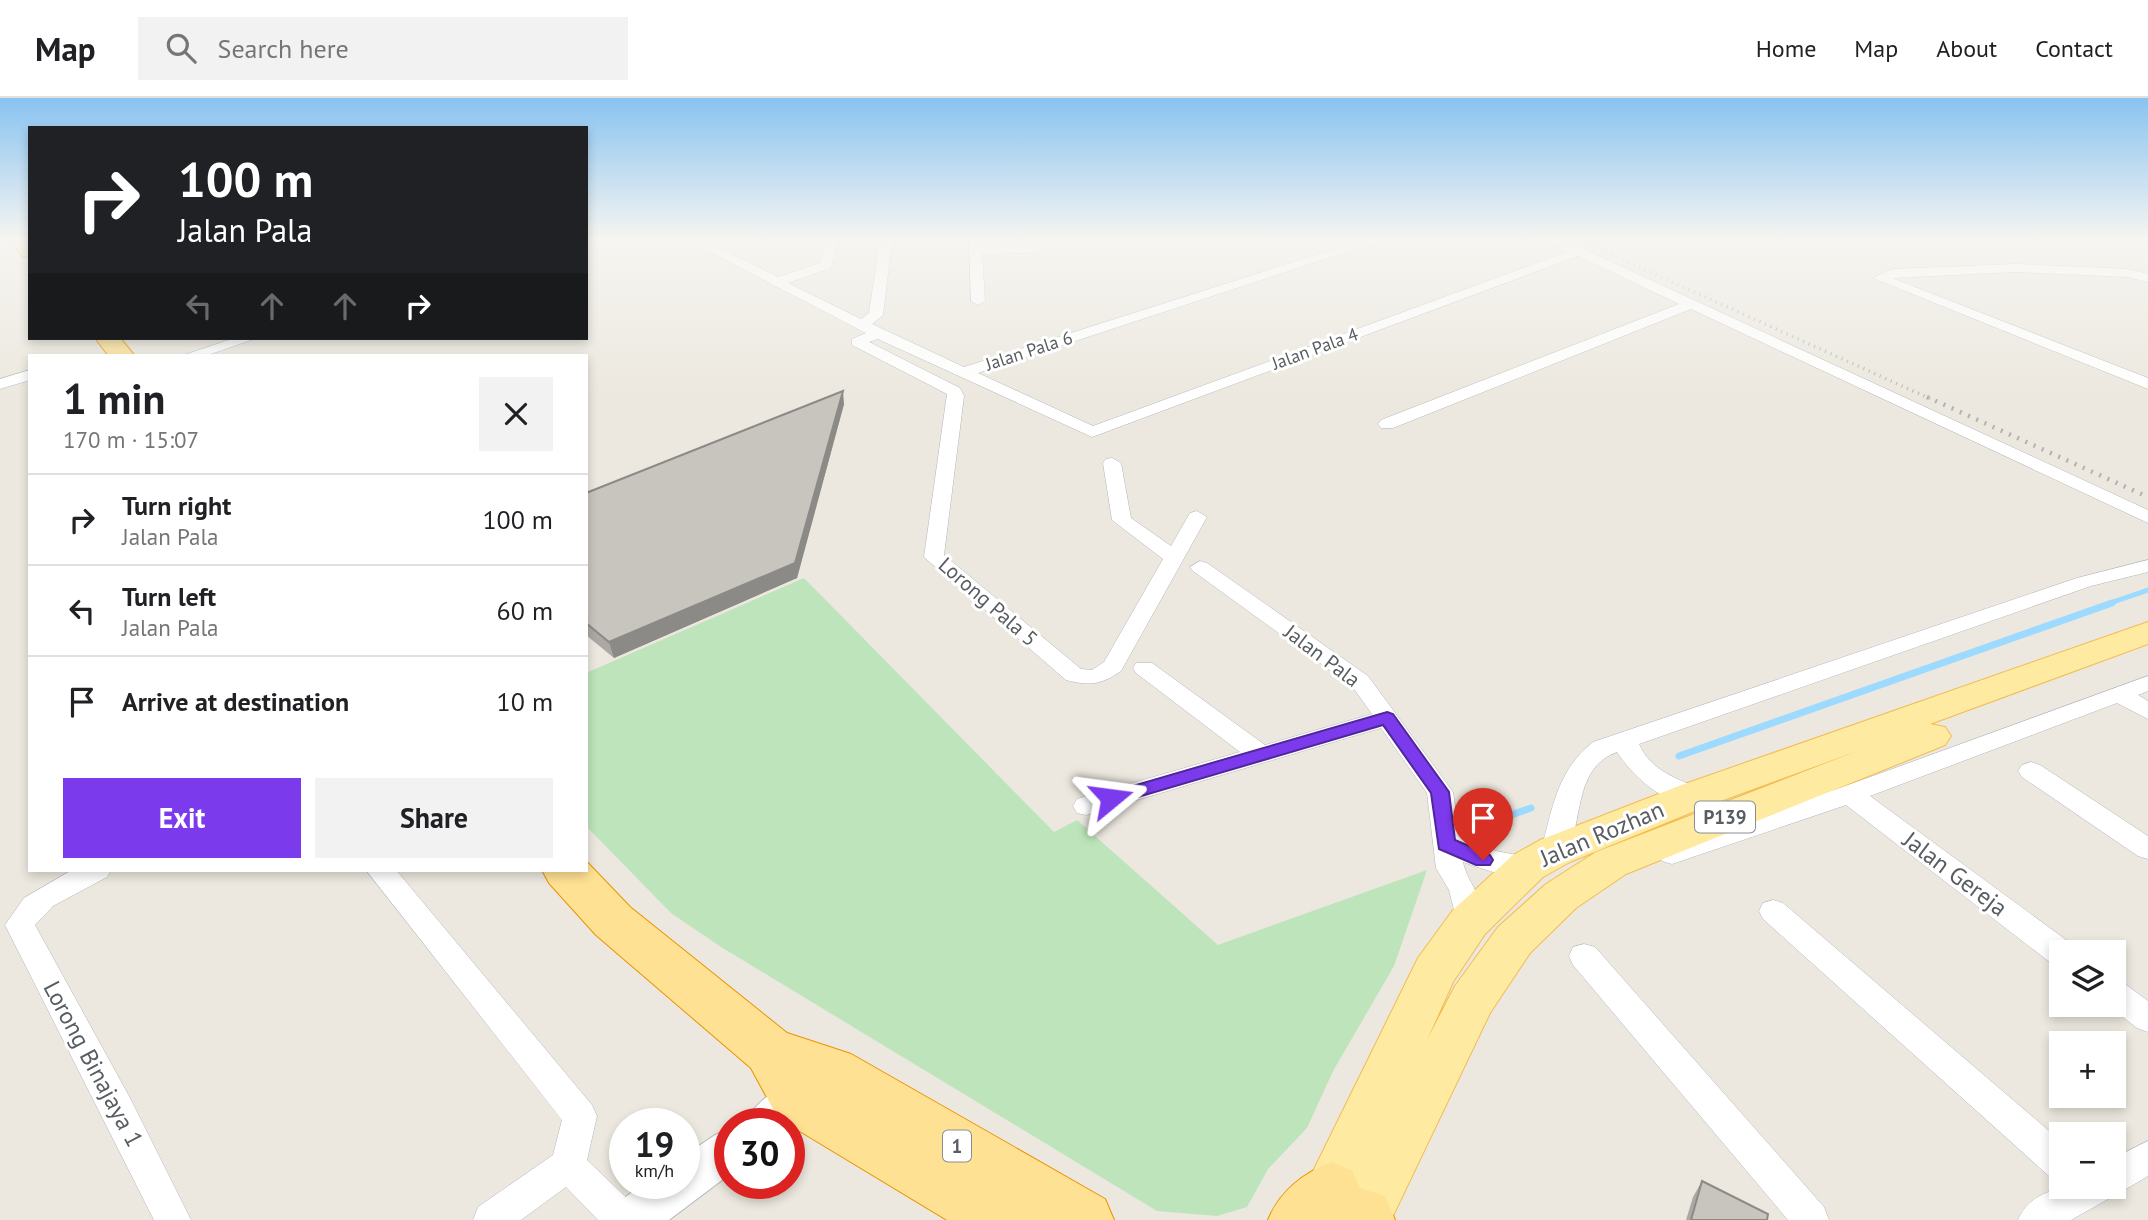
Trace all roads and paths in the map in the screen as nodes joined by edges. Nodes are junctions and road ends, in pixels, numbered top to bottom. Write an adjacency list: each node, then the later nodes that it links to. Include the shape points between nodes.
1 (797, 292): 10 (street)
2 (879, 292): 10 (street)
3 (978, 292): 8 (street)
4 (1213, 292): 13 (street, Jalan Pala 6)
5 (1469, 292): 18 (street, Jalan Pala 4)
6 (1663, 292): 9 (street)
7 (1916, 292): 16 (street)
8 (978, 301)
9 (1689, 305): 17 (street); 21 (street)
10 (870, 329): 13 (street); 22 (street, Lorong Pala 5, via 857,342 956,396 934,557 1074,675 1096,678 1113,666)
11 (243, 340): 12 (street)
12 (195, 354)
13 (961, 373): 18 (street)
14 (28, 376): 15 (street)
15 (0, 384)
16 (2148, 384)
17 (1387, 424)
18 (1092, 432)
19 (1112, 463): 22 (street, via 1122,520)
20 (1197, 517): 22 (street, Lorong Pala 5)
21 (2148, 517)
22 (1174, 558)
23 (2148, 566): 32 (street, via 2084,582)
24 (1200, 567): 31 (street, Jalan Pala, via 1360,681)
25 (2148, 632): 33 (main road, Jalan Rozhan / P139)
26 (2148, 655): 33 (main road, Jalan Rozhan / P139)
27 (1144, 668): 34 (street)
28 (2148, 683): 29 (street)
29 (2119, 694): 30 (street); 36 (street)
30 (2148, 711)
31 (1387, 718): 34 (street); 39 (street, Jalan Pala, via 1440,792)
32 (1623, 739): 37 (street, via 1636,765 1647,775); 41 (street, via 1587,757 1576,771)
33 (1885, 740): 37 (main road, Jalan Rozhan / P139); 41 (main road, Jalan Rozhan / P139, via 1611,863)
34 (1261, 755): 38 (street)
35 (2031, 771): 40 (street)
36 (1849, 794): 41 (street, via 1686,849); 47 (street, Jalan Gereja)
37 (1693, 796): 41 (main road, Jalan Rozhan / P139)
38 (1086, 806)
39 (1446, 844): 41 (street, via 1483,860); 46 (street, Jalan Pala, via 1450,869 1463,889)
40 (2148, 849)
41 (1548, 871): 46 (main road, Jalan Rozhan / P139); 58 (main road, Jalan Rozhan / P139, via 1508,947)
42 (93, 872): 59 (street, Lorong Binajaya 1, via 41,898 28,909 20,925)
43 (382, 872): 54 (street, via 580,1116)
44 (568, 872): 51 (highway, 1, via 613,921 770,1051)
45 (1773, 911): 52 (street)
46 (1469, 922): 58 (main road, Jalan Rozhan / P139, via 1434,972)
47 (2049, 944)
48 (1584, 956): 65 (street)
49 (2126, 1002): 50 (street)
50 (2148, 1019)
51 (798, 1098): 63 (highway, 1); 64 (highway, 1)
52 (2049, 1154)
53 (2148, 1157): 55 (street)
54 (568, 1165): 60 (street); 61 (street)
55 (2126, 1169)
56 (662, 1199): 62 (street)
57 (2073, 1199): 66 (street)
58 (1339, 1214)
59 (173, 1220)
60 (491, 1220)
61 (623, 1220)
62 (632, 1220)
63 (1004, 1220)
64 (1083, 1220)
65 (1811, 1220)
66 (2036, 1220)

